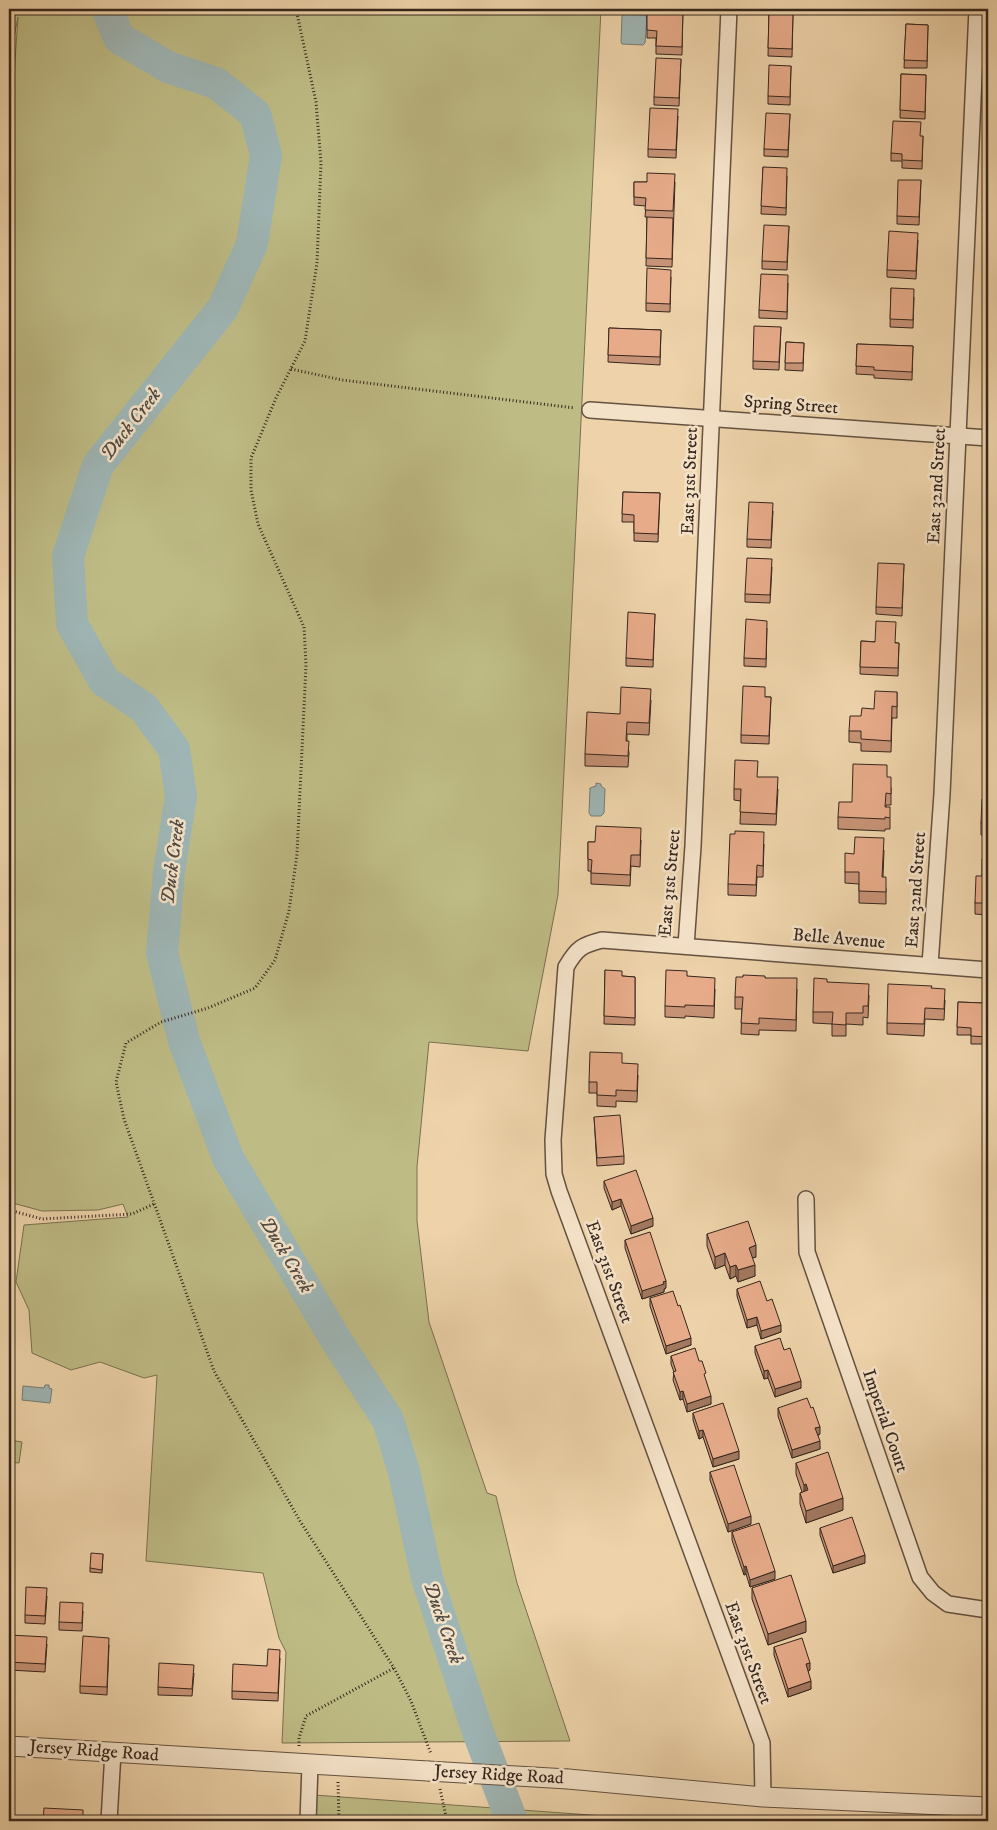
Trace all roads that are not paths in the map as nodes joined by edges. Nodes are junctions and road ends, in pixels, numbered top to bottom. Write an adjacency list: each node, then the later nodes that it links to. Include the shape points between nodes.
1 (729, 9): 4 (street, East 31st Street)
2 (977, 9): 5 (street, East 32nd Street)
3 (590, 410): 4 (street, Spring Street)
4 (712, 418): 5 (street, Spring Street); 7 (street, East 31st Street, via 694,836)
5 (958, 435): 6 (street, Spring Street); 8 (street, East 32nd Street, via 942,794)
6 (988, 438)
7 (686, 946): 8 (street, Belle Avenue); 15 (street, East 31st Street, via 602,940 574,952 566,967 552,1140 554,1174 762,1743)
8 (930, 966): 9 (street, Belle Avenue)
9 (988, 970)
10 (806, 1199): 11 (street, Imperial Court, via 807,1252 920,1577 948,1604)
11 (988, 1610)
12 (9, 1746): 13 (street, Jersey Ridge Road)
13 (113, 1752): 14 (street, Jersey Ridge Road); 17 (street)
14 (305, 1764): 15 (street, Jersey Ridge Road, bridge, via 568,1779); 18 (street)
15 (763, 1797): 16 (street, Jersey Ridge Road)
16 (988, 1807)
17 (110, 1821)
18 (308, 1821)

